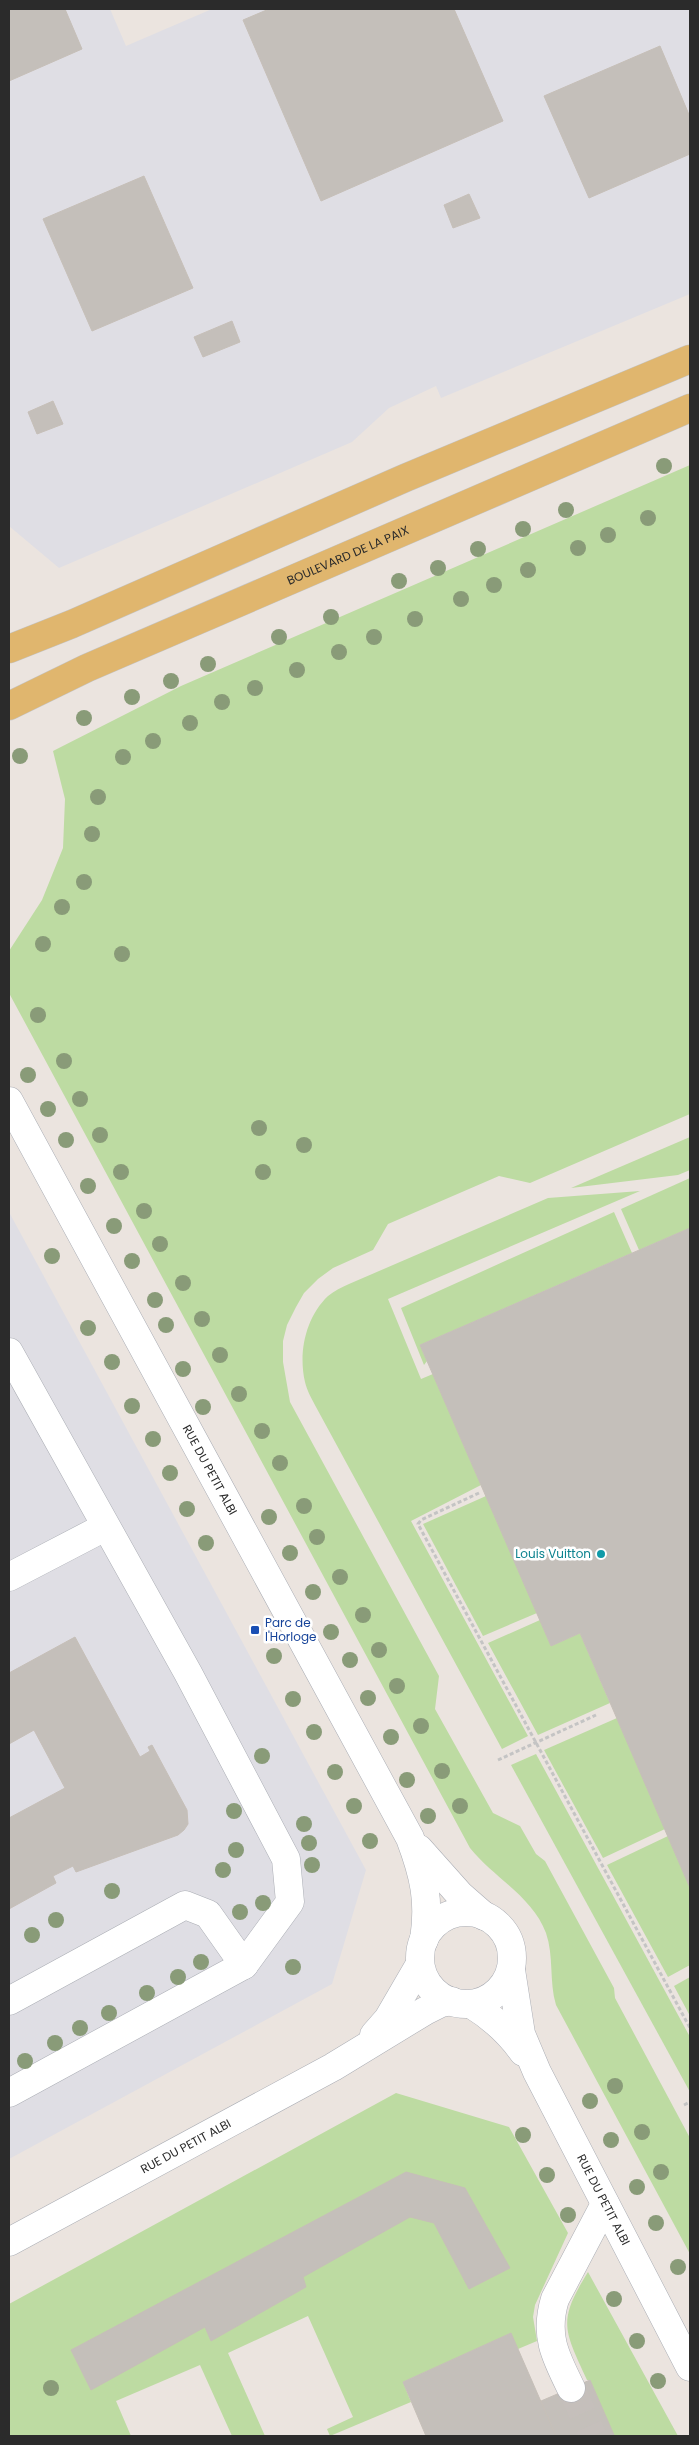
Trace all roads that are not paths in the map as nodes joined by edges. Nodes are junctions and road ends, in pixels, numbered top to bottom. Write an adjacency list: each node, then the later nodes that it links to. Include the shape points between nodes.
1 (690, 359): 3 (main road)
2 (690, 408): 4 (main road, BOULEVARD DE LA PAIX, via 87,668)
3 (9, 649)
4 (9, 706)
5 (9, 1102): 9 (street, RUE DU PETIT ALBI)
6 (9, 1352): 7 (street)
7 (105, 1527): 8 (street); 12 (street, via 188,1673 286,1860 290,1902)
8 (9, 1577)
9 (410, 1838): 10 (street, RUE DU PETIT ALBI, via 460,1895); 11 (street, RUE DU PETIT ALBI, via 422,1868 427,1902)
10 (484, 1916): 11 (street, via 460,1912 448,1915 430,1930); 13 (street, via 496,1923 507,1938 512,1956)
11 (422, 1952): 15 (street, via 424,1976 431,1987 440,1996); 16 (street, RUE DU PETIT ALBI, via 388,2019)
12 (244, 1965): 14 (street, via 208,1914 185,1905); 18 (street)
13 (511, 1970): 15 (street, via 494,1995); 17 (street, RUE DU PETIT ALBI, via 522,2034)
14 (9, 2001)
15 (462, 2003): 16 (street, RUE DU PETIT ALBI, via 433,2007); 17 (street, RUE DU PETIT ALBI, via 493,2018 514,2039)
16 (361, 2048): 20 (street, RUE DU PETIT ALBI, via 333,2067)
17 (537, 2072): 19 (street, RUE DU PETIT ALBI)
18 (9, 2093)
19 (605, 2204): 21 (street, RUE DU PETIT ALBI); 24 (street, via 551,2311 551,2340)
20 (9, 2242)
21 (671, 2328): 22 (street, RUE DU PETIT ALBI); 23 (street, RUE DU PETIT ALBI)
22 (690, 2354)
23 (690, 2367)
24 (571, 2388)

